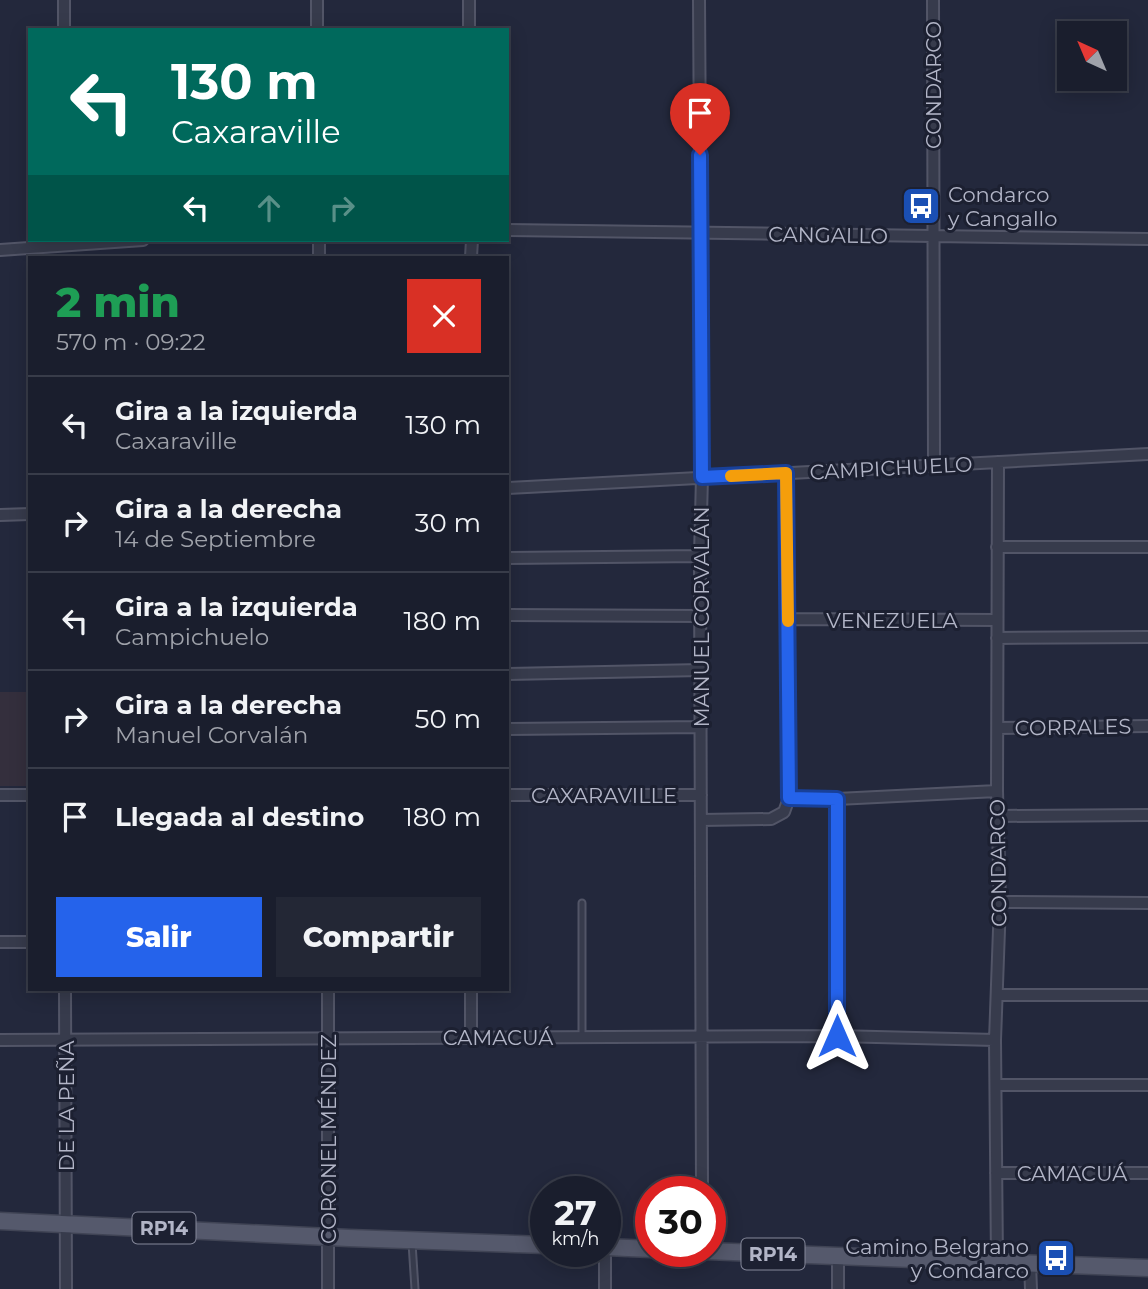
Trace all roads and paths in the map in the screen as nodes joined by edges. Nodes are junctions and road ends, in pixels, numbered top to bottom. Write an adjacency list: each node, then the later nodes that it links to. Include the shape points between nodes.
1 (64, 0): 6 (street)
2 (317, 0): 7 (street)
3 (469, 0): 8 (street)
4 (699, 0): 10 (street, MANUEL CORVALÁN)
5 (933, 0): 11 (street, CONDARCO)
6 (64, 28)
7 (317, 28)
8 (470, 28)
9 (509, 230): 10 (street, CANGALLO)
10 (700, 233): 11 (street, CANGALLO); 19 (street, MANUEL CORVALÁN)
11 (932, 236): 12 (street, CANGALLO); 17 (street, CONDARCO)
12 (1148, 239)
13 (64, 242): 14 (street)
14 (0, 250)
15 (1148, 454): 16 (street, CAMPICHUELO)
16 (998, 462): 17 (street, CAMPICHUELO); 23 (street, CONDARCO)
17 (934, 465): 18 (street, CAMPICHUELO)
18 (786, 473): 19 (street, CAMPICHUELO); 29 (street)
19 (702, 477): 20 (street, CAMPICHUELO); 25 (street, MANUEL CORVALÁN)
20 (509, 488)
21 (28, 514): 22 (street)
22 (0, 515)
23 (998, 547): 24 (street); 30 (street, CONDARCO)
24 (1148, 547)
25 (700, 556): 26 (street); 28 (street, MANUEL CORVALÁN)
26 (509, 558)
27 (509, 615): 28 (street)
28 (701, 616): 33 (street, MANUEL CORVALÁN)
29 (788, 620): 30 (street, VENEZUELA); 44 (street)
30 (997, 620): 32 (street, CONDARCO)
31 (1148, 637): 32 (street)
32 (997, 638): 37 (street, CONDARCO)
33 (701, 670): 34 (street); 36 (street, MANUEL CORVALÁN)
34 (509, 674)
35 (1148, 726): 37 (street, CORRALES)
36 (702, 727): 38 (street); 43 (street, MANUEL CORVALÁN)
37 (998, 728): 39 (street, CONDARCO)
38 (509, 729)
39 (997, 791): 45 (street); 47 (street, CONDARCO)
40 (0, 795): 41 (street)
41 (28, 795)
42 (509, 795): 43 (street, CAXARAVILLE)
43 (701, 795): 48 (street, MANUEL CORVALÁN)
44 (789, 798): 45 (street); 48 (street, CAXARAVILLE, via 783,812 771,819)
45 (837, 799): 59 (street)
46 (1148, 815): 47 (street)
47 (998, 816): 49 (street, CONDARCO)
48 (701, 820): 62 (street, MANUEL CORVALÁN)
49 (1000, 902): 51 (street); 57 (street, CONDARCO)
50 (582, 903): 61 (lane)
51 (1148, 904)
52 (0, 942): 53 (street)
53 (28, 942)
54 (65, 991): 65 (street, DE LA PEÑA)
55 (328, 991): 63 (street, CORONEL MÉNDEZ)
56 (471, 991): 60 (street)
57 (998, 995): 58 (street); 66 (street, CONDARCO)
58 (1148, 995)
59 (837, 1036): 62 (street, CAMACUÁ); 66 (street, CAMACUÁ)
60 (471, 1037): 61 (street, CAMACUÁ); 63 (street, CAMACUÁ)
61 (582, 1037): 62 (street, CAMACUÁ)
62 (702, 1038): 71 (street, MANUEL CORVALÁN)
63 (327, 1039): 65 (street, CAMACUÁ); 74 (street, CORONEL MÉNDEZ)
64 (0, 1040): 65 (street, CAMACUÁ)
65 (65, 1040): 73 (street, DE LA PEÑA)
66 (995, 1040): 67 (street, CONDARCO)
67 (996, 1085): 68 (street); 69 (street, CONDARCO)
68 (1148, 1085)
69 (996, 1173): 70 (street, CAMACUÁ); 79 (street, CONDARCO)
70 (1148, 1173)
71 (702, 1176)
72 (0, 1221): 73 (main road, RP14)
73 (67, 1224): 74 (main road, RP14); 83 (street, DE LA PEÑA)
74 (328, 1237): 75 (main road, RP14); 84 (street, CORONEL MÉNDEZ)
75 (412, 1240): 76 (main road, RP14); 85 (lane)
76 (530, 1244)
77 (726, 1252): 78 (main road, RP14)
78 (838, 1257): 79 (main road, RP14); 87 (street)
79 (997, 1263): 80 (main road, RP14)
80 (1030, 1264): 82 (main road, RP14); 88 (street)
81 (605, 1267): 86 (street)
82 (1148, 1268)
83 (66, 1289)
84 (328, 1289)
85 (415, 1289)
86 (605, 1289)
87 (838, 1289)
88 (1031, 1289)

